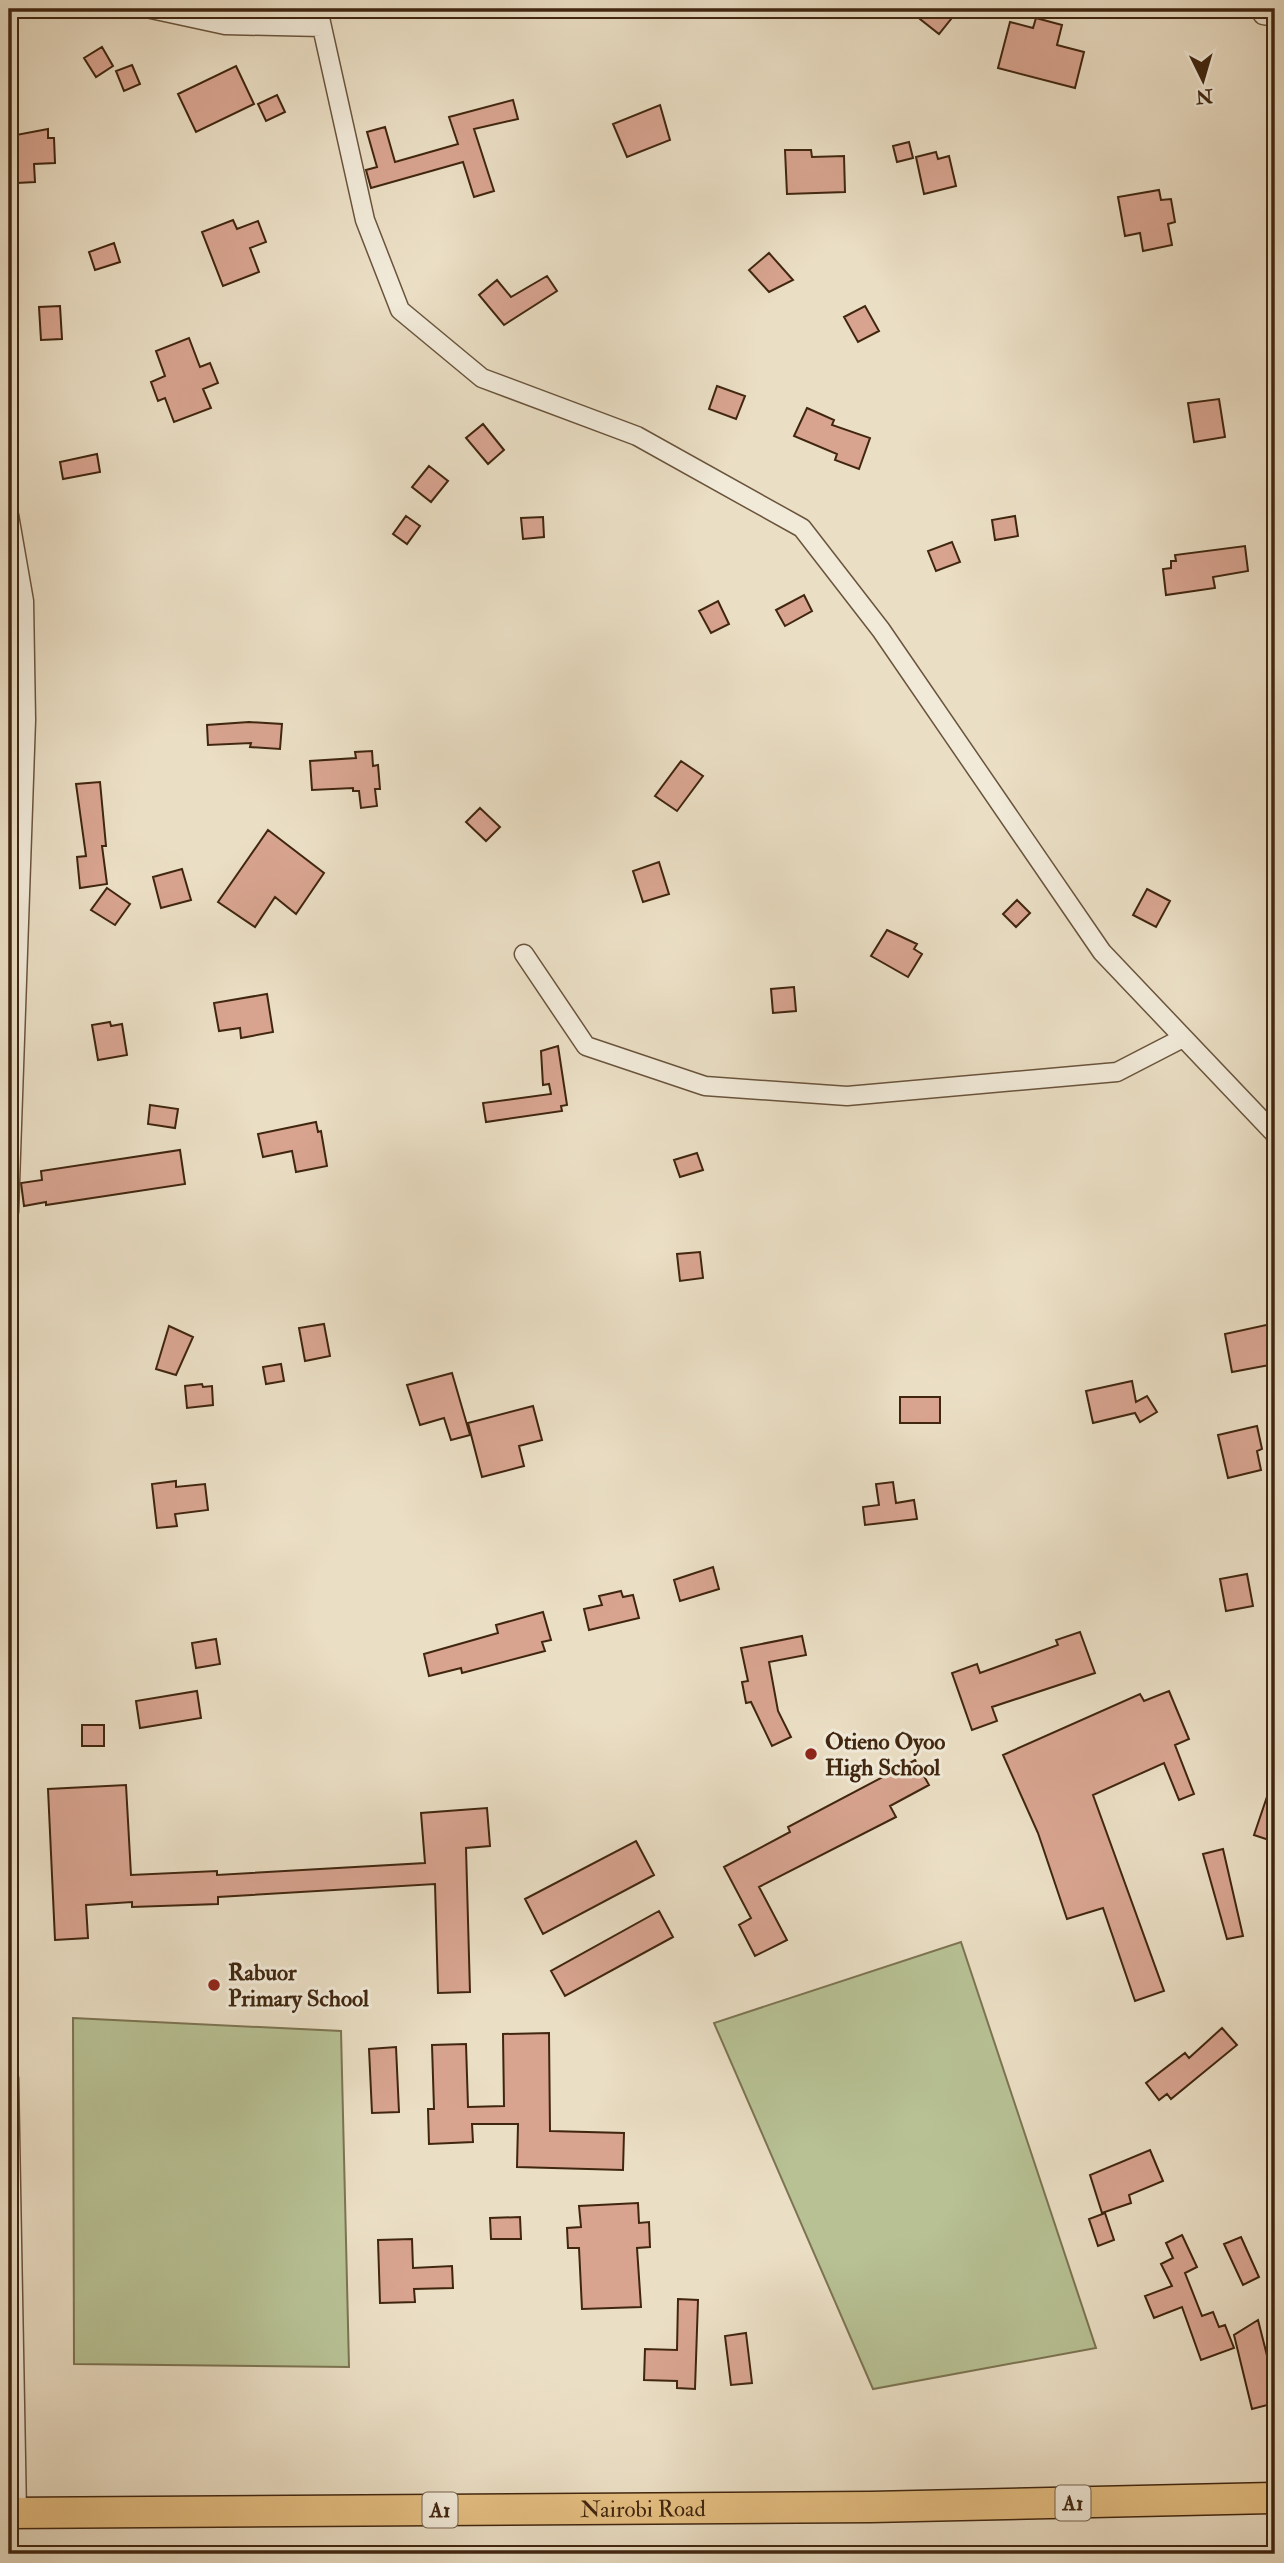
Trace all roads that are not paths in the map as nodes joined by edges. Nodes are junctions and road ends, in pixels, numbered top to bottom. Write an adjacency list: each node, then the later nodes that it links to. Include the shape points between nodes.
1 (151, 9): 5 (street, via 225,25)
2 (318, 9): 5 (street)
3 (1259, 9): 4 (street, via 1263,15)
4 (1275, 17)
5 (322, 27): 8 (street, via 365,220 400,310 482,378 637,436 803,528 881,630 1102,952)
6 (9, 515): 10 (street, via 24,601 26,720)
7 (524, 954): 8 (street, via 586,1046 705,1086 847,1096 1117,1072)
8 (1181, 1038): 9 (street)
9 (1275, 1134)
10 (9, 1212)
11 (9, 2078): 13 (street)
12 (1275, 2498): 13 (highway, Nairobi Road / A1, via 872,2507)
13 (13, 2513)

